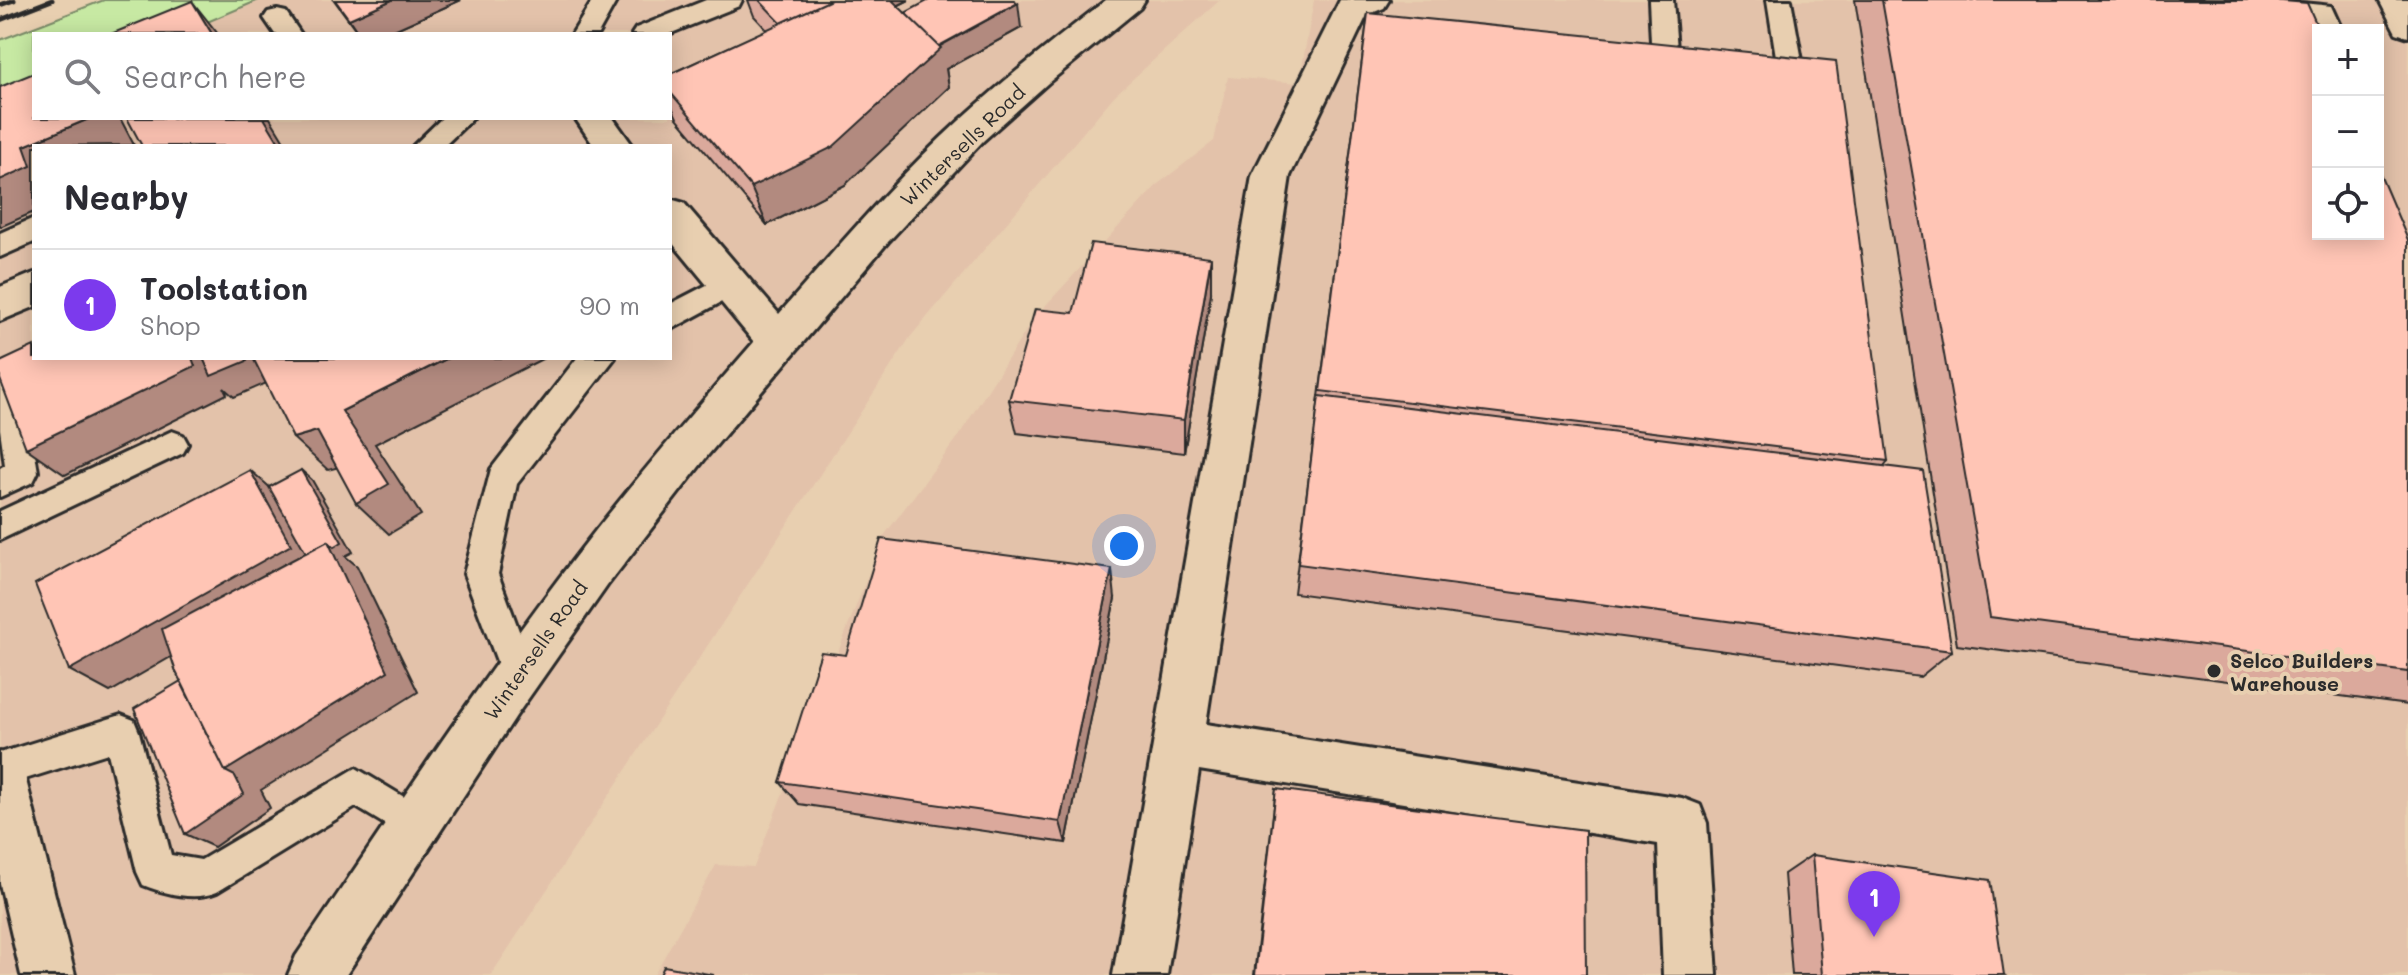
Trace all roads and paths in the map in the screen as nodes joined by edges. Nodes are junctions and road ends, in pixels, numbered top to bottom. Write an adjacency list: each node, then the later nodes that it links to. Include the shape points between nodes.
1 (605, 0): 11 (lane)
2 (730, 0): 12 (lane)
3 (1127, 0): 24 (street, Wintersells Road, via 970,132 874,232)
4 (1372, 0): 31 (street, via 1353,7 1271,176)
5 (1661, 0): 13 (lane)
6 (1779, 0): 14 (lane)
7 (2191, 0): 9 (lane)
8 (2396, 0): 10 (street)
9 (2318, 14)
10 (2408, 25)
11 (586, 32)
12 (650, 32)
13 (1665, 62)
14 (1794, 88)
15 (458, 120): 17 (lane)
16 (594, 120): 18 (street)
17 (428, 144)
18 (612, 144)
19 (672, 215): 22 (street)
20 (32, 230): 21 (lane)
21 (0, 246)
22 (730, 284): 23 (lane); 24 (street)
23 (672, 317)
24 (779, 343): 30 (street, Wintersells Road, via 683,454)
25 (41, 360): 28 (lane, via 8,378 22,472)
26 (597, 360): 30 (lane, via 502,479 481,574)
27 (172, 444): 29 (lane)
28 (0, 483)
29 (0, 526)
30 (518, 674): 33 (street, Wintersells Road)
31 (1179, 743): 37 (street); 38 (street, via 1682,823)
32 (0, 773): 33 (lane, via 121,732 156,872 204,879 356,786); 34 (street)
33 (416, 825): 36 (street, Wintersells Road)
34 (9, 848): 35 (street)
35 (48, 975)
36 (315, 975)
37 (1140, 975)
38 (1690, 975)

